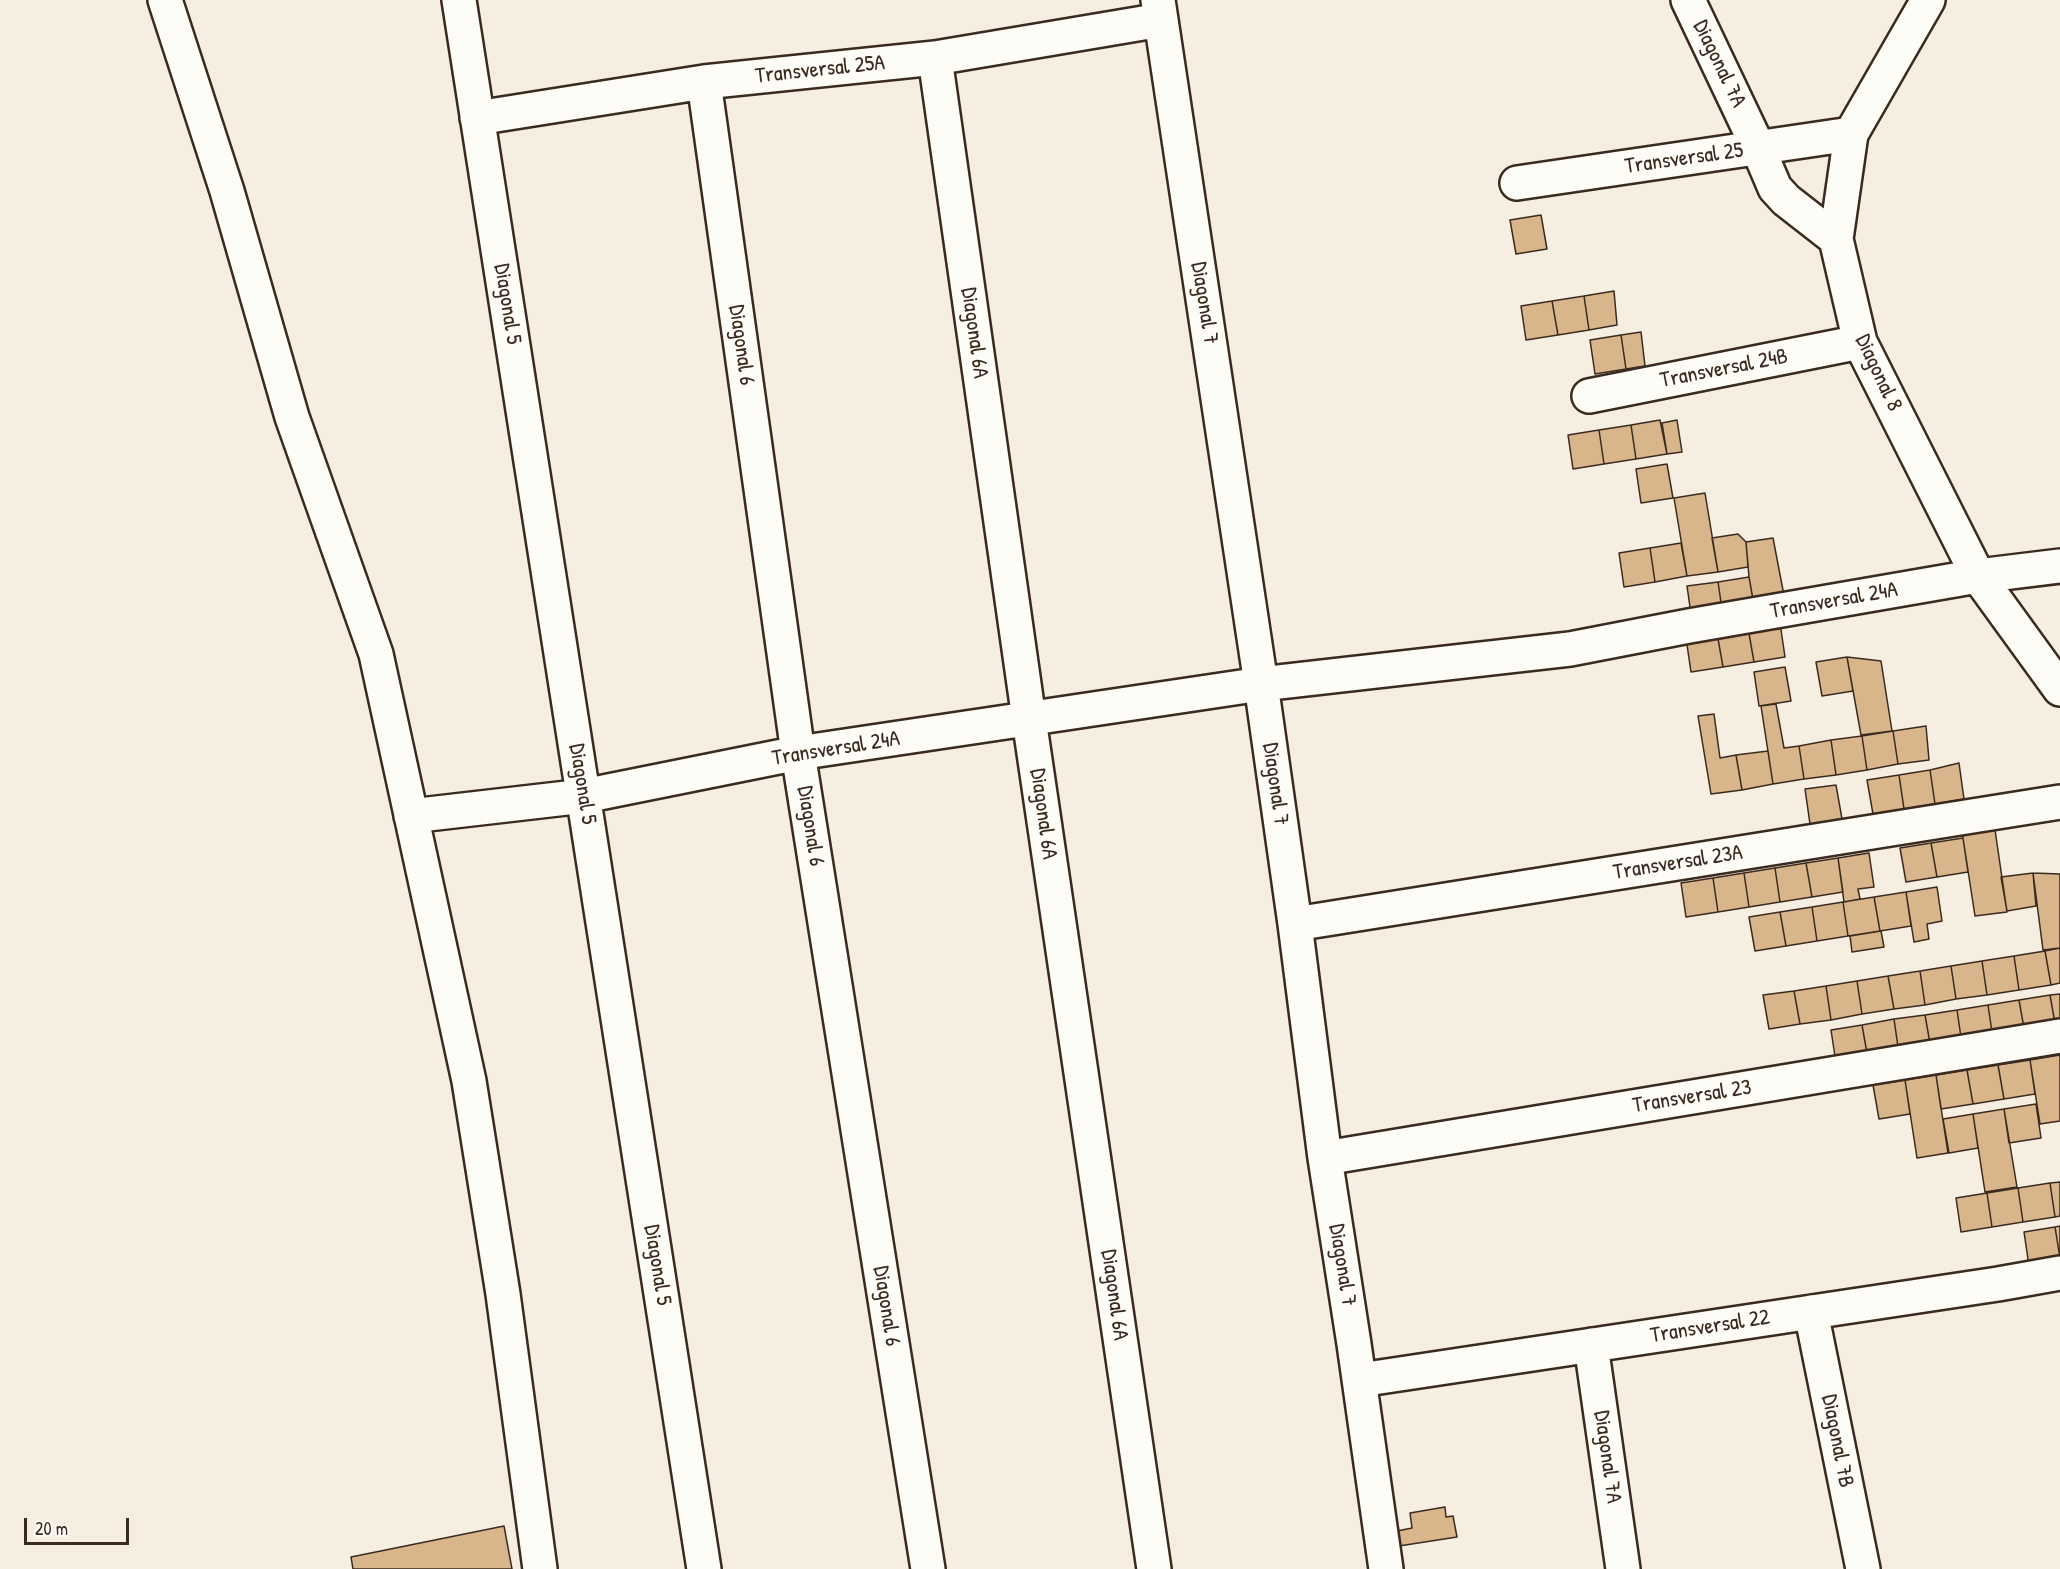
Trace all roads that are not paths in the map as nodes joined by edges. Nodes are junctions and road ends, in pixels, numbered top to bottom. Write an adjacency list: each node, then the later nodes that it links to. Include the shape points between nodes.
1 (165, 0): 23 (street, via 227,191 292,417 376,654)
2 (459, 0): 8 (street, Diagonal 5)
3 (1688, 0): 10 (street, Diagonal 7A)
4 (1928, 0): 9 (street, Diagonal 8)
5 (1160, 10): 6 (street, Transversal 25A); 17 (street, Diagonal 7)
6 (935, 58): 7 (street, Transversal 25A); 19 (street, Diagonal 6A)
7 (704, 82): 8 (street, Transversal 25A); 20 (street, Diagonal 6)
8 (477, 118): 21 (street, Diagonal 5)
9 (1851, 134): 10 (street, Transversal 25); 12 (street, Diagonal 8)
10 (1758, 148): 11 (street, Transversal 25); 12 (street, Diagonal 7A, via 1775,188)
11 (1517, 183)
12 (1836, 239): 13 (street, Diagonal 8)
13 (1860, 342): 14 (street, Transversal 24B); 16 (street, Diagonal 8)
14 (1589, 396)
15 (2060, 566): 16 (street, Transversal 24A)
16 (1978, 576): 17 (street, Transversal 24A, via 1570,649); 18 (street, Diagonal 8)
17 (1261, 684): 19 (street, Transversal 24A); 24 (street, Diagonal 7)
18 (2060, 689)
19 (1029, 719): 20 (street, Transversal 24A); 34 (street, Diagonal 6A)
20 (798, 753): 21 (street, Transversal 24A); 33 (street, Diagonal 6)
21 (584, 796): 23 (street, Transversal 24A); 32 (street, Diagonal 5)
22 (2060, 802): 24 (street, Transversal 23A)
23 (411, 816): 31 (street, via 469,1081)
24 (1295, 924): 26 (street, Diagonal 7)
25 (2060, 1036): 26 (street, Transversal 23)
26 (1325, 1158): 30 (street, Diagonal 7)
27 (2060, 1273): 28 (street, Transversal 22)
28 (1811, 1312): 29 (street, Transversal 22); 37 (street, Diagonal 7B)
29 (1591, 1345): 30 (street, Transversal 22); 36 (street, Diagonal 7A)
30 (1360, 1380): 35 (street, Diagonal 7)
31 (540, 1569)
32 (704, 1569)
33 (928, 1569)
34 (1154, 1569)
35 (1386, 1569)
36 (1623, 1569)
37 (1863, 1569)

